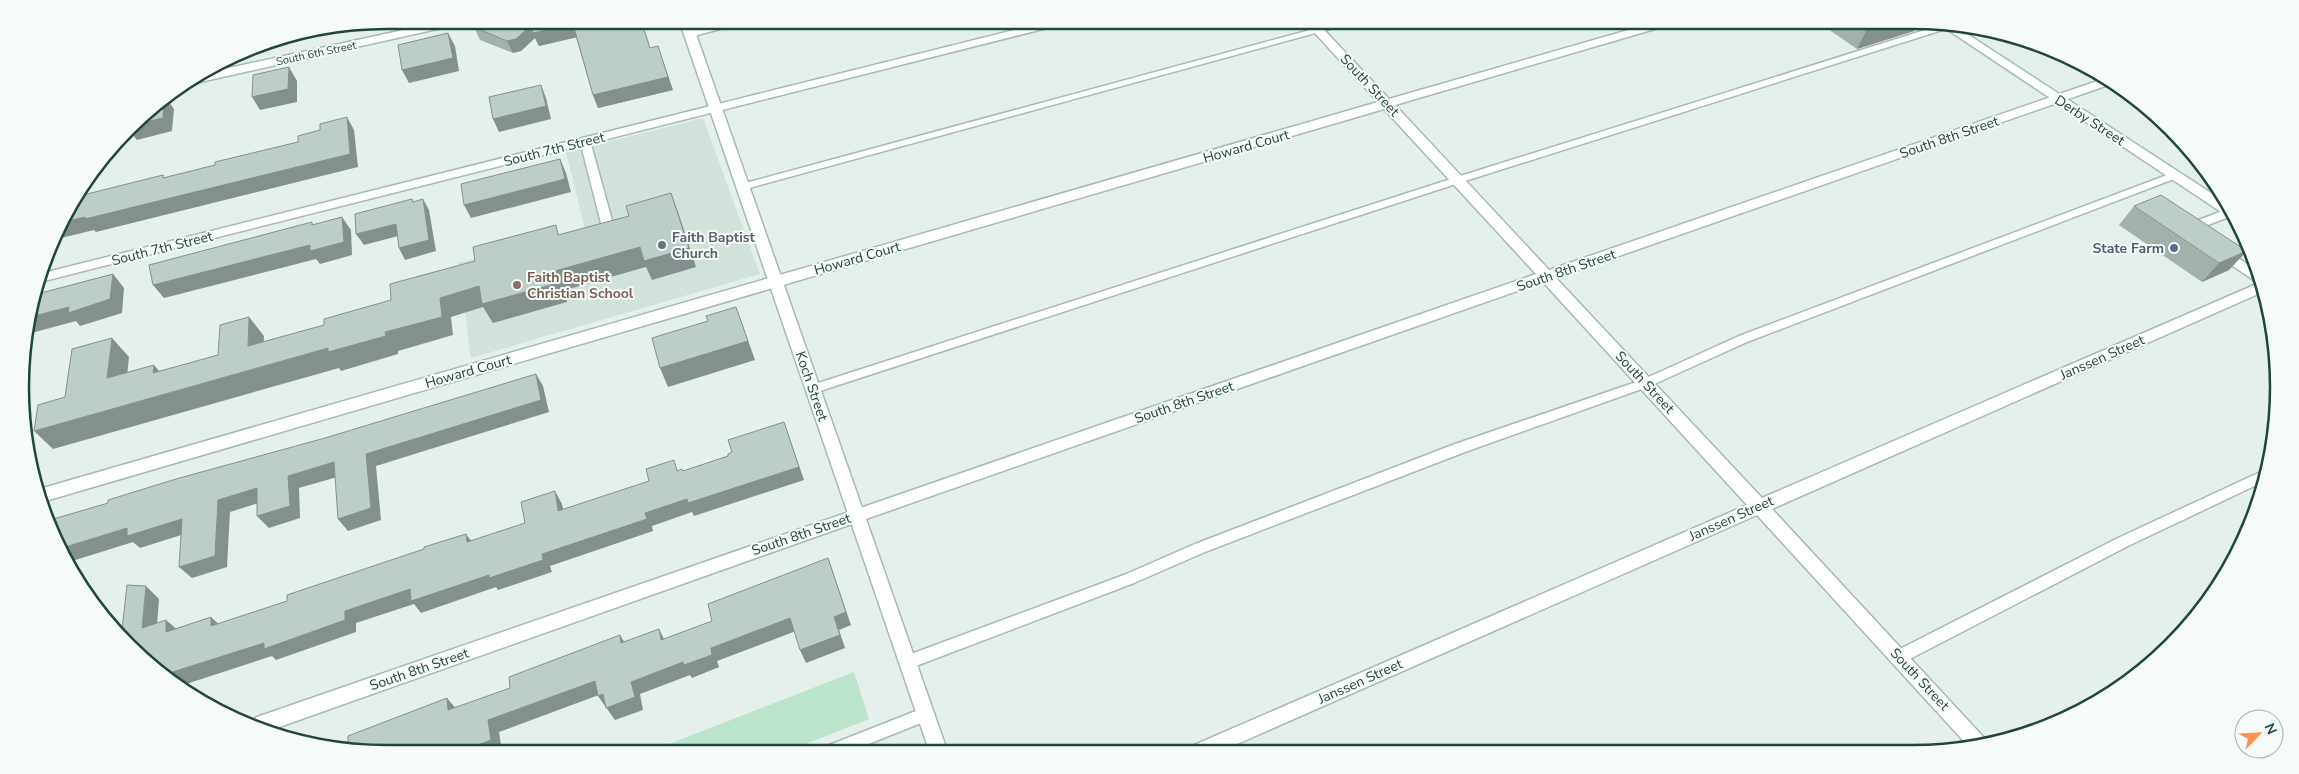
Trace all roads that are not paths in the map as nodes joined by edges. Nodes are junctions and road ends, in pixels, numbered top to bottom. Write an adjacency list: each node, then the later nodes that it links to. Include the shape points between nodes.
1 (423, 29): 9 (street, South 6th Street)
2 (688, 29): 13 (street, Koch Street)
3 (1031, 29): 13 (street, South 7th Street)
4 (1300, 29): 17 (lane)
5 (1318, 29): 12 (street, South Street)
6 (1645, 29): 12 (street, Howard Court)
7 (1933, 30): 16 (lane)
8 (1958, 32): 11 (street, Derby Street)
9 (210, 76)
10 (2101, 83): 11 (street, South 8th Street)
11 (2058, 99): 15 (street, Derby Street); 24 (street, South 8th Street)
12 (1388, 105): 16 (street, South Street); 26 (street, Howard Court)
13 (715, 108): 14 (street, South 7th Street); 17 (street, Koch Street)
14 (585, 141): 21 (lane); 25 (street, South 7th Street)
15 (2175, 176): 18 (street, Derby Street); 28 (lane, via 1743,339)
16 (1458, 180): 24 (street, South Street); 29 (lane)
17 (742, 187): 26 (street, Koch Street)
18 (2221, 207)
19 (2226, 216): 20 (lane, via 2200,224)
20 (2208, 230)
21 (609, 231)
22 (2222, 243): 23 (lane, via 2231,259)
23 (2251, 273)
24 (1548, 276): 28 (street, South Street); 33 (street, South 8th Street)
25 (46, 277)
26 (776, 281): 29 (street, Koch Street); 31 (street, Howard Court)
27 (2256, 289): 32 (street, Janssen Street)
28 (1646, 383): 32 (street, South Street); 35 (lane, via 1460,448)
29 (813, 388): 33 (street, Koch Street)
30 (2259, 478): 34 (lane, via 2123,542)
31 (45, 494)
32 (1759, 506): 34 (street, South Street); 41 (street, Janssen Street)
33 (856, 515): 35 (street, Koch Street); 37 (street, South 8th Street)
34 (1899, 657): 38 (street, South Street)
35 (908, 662): 36 (street, Koch Street)
36 (926, 714): 39 (lane); 40 (street, Koch Street)
37 (265, 723)
38 (1975, 739)
39 (848, 745)
40 (936, 745)
41 (1215, 745)

